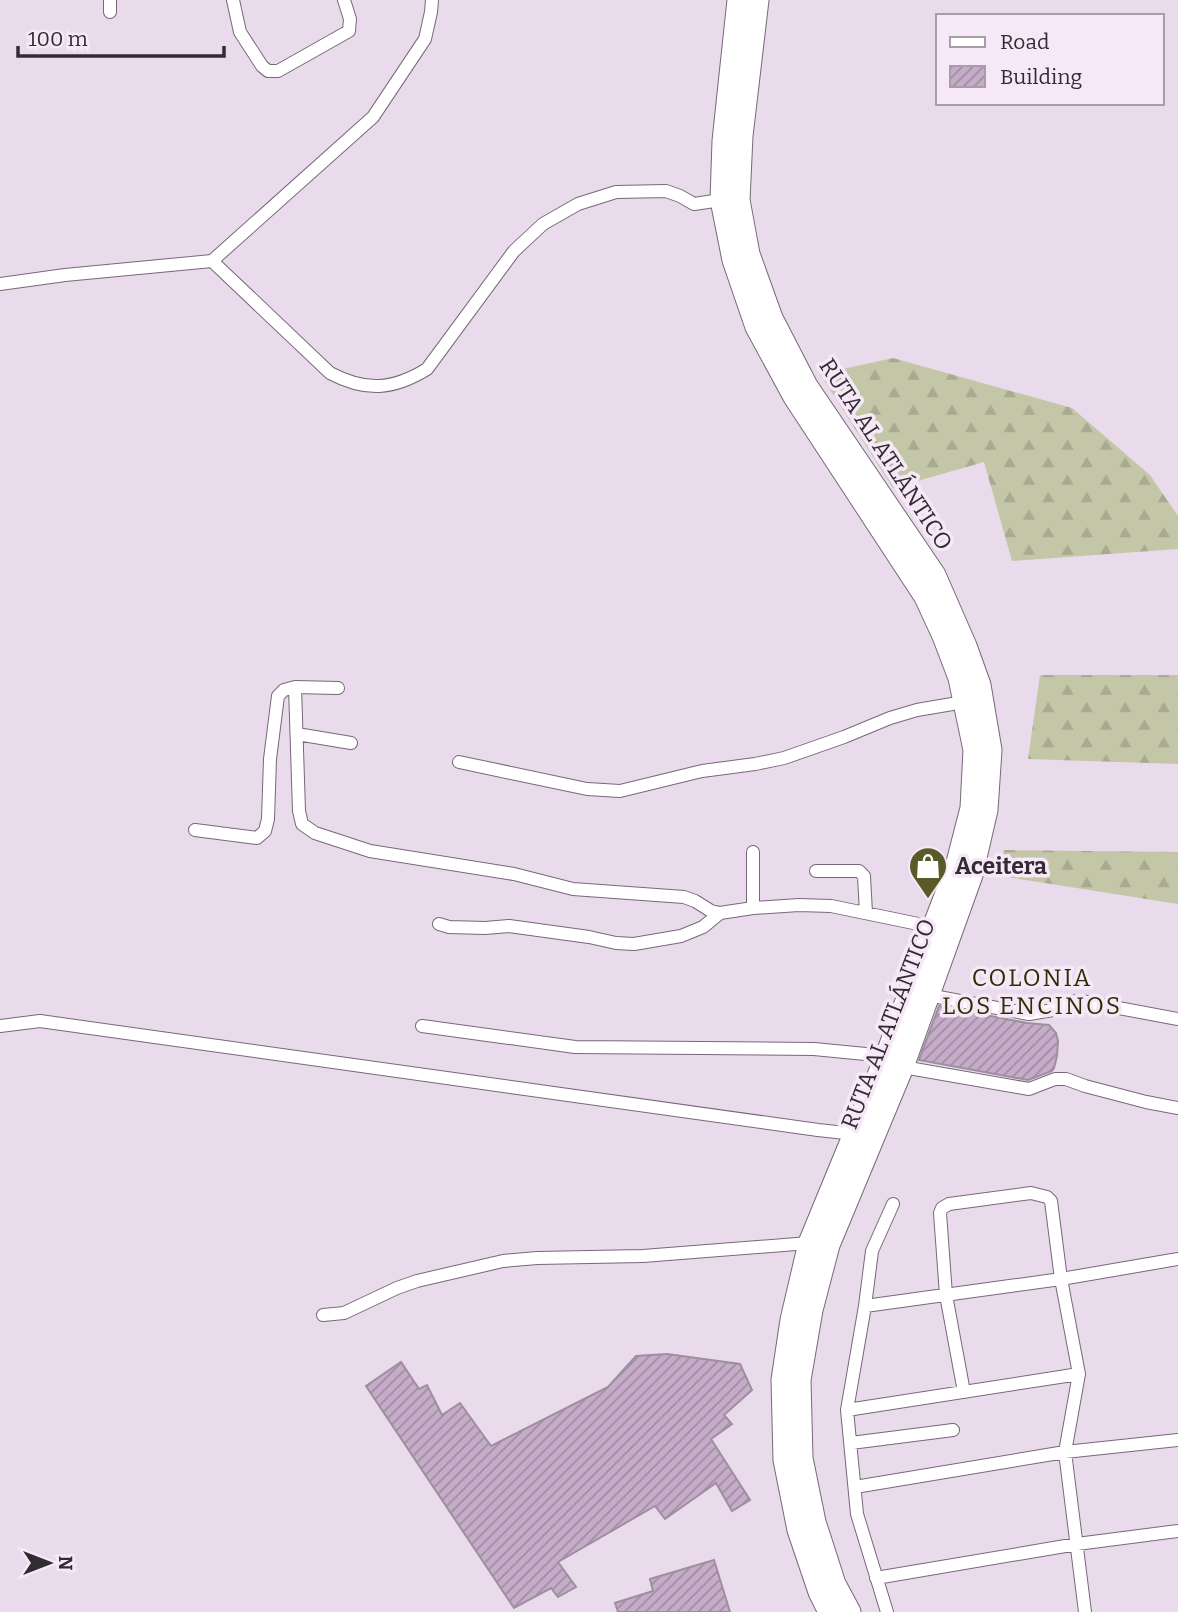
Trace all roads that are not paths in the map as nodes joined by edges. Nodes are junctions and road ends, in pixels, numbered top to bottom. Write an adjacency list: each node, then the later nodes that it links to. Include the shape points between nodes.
1 (233, 0): 2 (street, via 240,32 268,71 278,71 349,31 351,19)
2 (344, 0)
3 (432, 0): 7 (street, via 425,39 373,117)
4 (738, 0): 6 (highway, RUTA AL ATLÁNTICO)
5 (758, 0): 23 (highway, RUTA AL ATLÁNTICO, via 739,200 749,254 772,318 807,386 935,575 980,685 989,737 987,810 972,875)
6 (721, 200): 7 (street, via 694,204 666,191 616,192 578,204 543,224 514,251 427,369 379,387 330,373); 11 (highway, RUTA AL ATLÁNTICO, via 733,260 756,327 794,397 925,597 955,667)
7 (212, 261): 8 (street)
8 (0, 284)
9 (295, 687): 10 (street); 12 (street); 15 (street, via 278,696 265,831 257,838)
10 (338, 688)
11 (964, 702): 14 (street, via 918,709 784,758 620,791 587,789); 22 (highway, RUTA AL ATLÁNTICO, via 974,750 971,808 955,870)
12 (297, 734): 13 (street); 19 (street, via 299,811 302,824 315,833 370,851 514,874 573,889 684,897)
13 (351, 743)
14 (459, 762)
15 (195, 830)
16 (753, 852): 18 (street)
17 (816, 870): 20 (street, via 859,871 864,876)
18 (753, 908): 19 (street); 20 (street, via 831,906)
19 (720, 913): 21 (street, via 681,936 634,944 509,926)
20 (866, 913): 22 (street)
21 (439, 924)
22 (933, 927): 27 (highway, RUTA AL ATLÁNTICO)
23 (928, 995): 24 (street, via 1029,1014 1081,1001); 27 (highway, RUTA AL ATLÁNTICO)
24 (1178, 1019)
25 (0, 1026): 29 (street, via 40,1021)
26 (422, 1026): 27 (street, via 575,1047 814,1049)
27 (894, 1061): 28 (street, via 1029,1089 1066,1079); 29 (highway, RUTA AL ATLÁNTICO); 49 (highway, RUTA AL ATLÁNTICO, via 830,1245 800,1380 802,1458 835,1584)
28 (1178, 1108)
29 (855, 1134): 31 (highway, RUTA AL ATLÁNTICO)
30 (892, 1204): 35 (street, via 872,1251)
31 (809, 1243): 36 (street, via 503,1261 417,1281 344,1312); 48 (highway, RUTA AL ATLÁNTICO, via 782,1380 784,1460 798,1530)
32 (1178, 1259): 33 (street)
33 (1061, 1279): 34 (street); 34 (street, via 1047,1197 1031,1193 949,1204 940,1213); 37 (street)
34 (946, 1295): 35 (street); 38 (street)
35 (865, 1306): 39 (street)
36 (323, 1315)
37 (1079, 1374): 38 (street); 43 (street)
38 (964, 1392): 39 (street)
39 (847, 1410): 42 (street)
40 (953, 1430): 42 (street)
41 (1178, 1440): 43 (street)
42 (851, 1443): 44 (street)
43 (1065, 1452): 44 (street); 46 (street)
44 (855, 1487): 47 (street, via 857,1514)
45 (1178, 1531): 46 (street)
46 (1077, 1544): 47 (street); 51 (street)
47 (876, 1578): 50 (street)
48 (829, 1612)
49 (850, 1612)
50 (887, 1612)
51 (1085, 1612)

